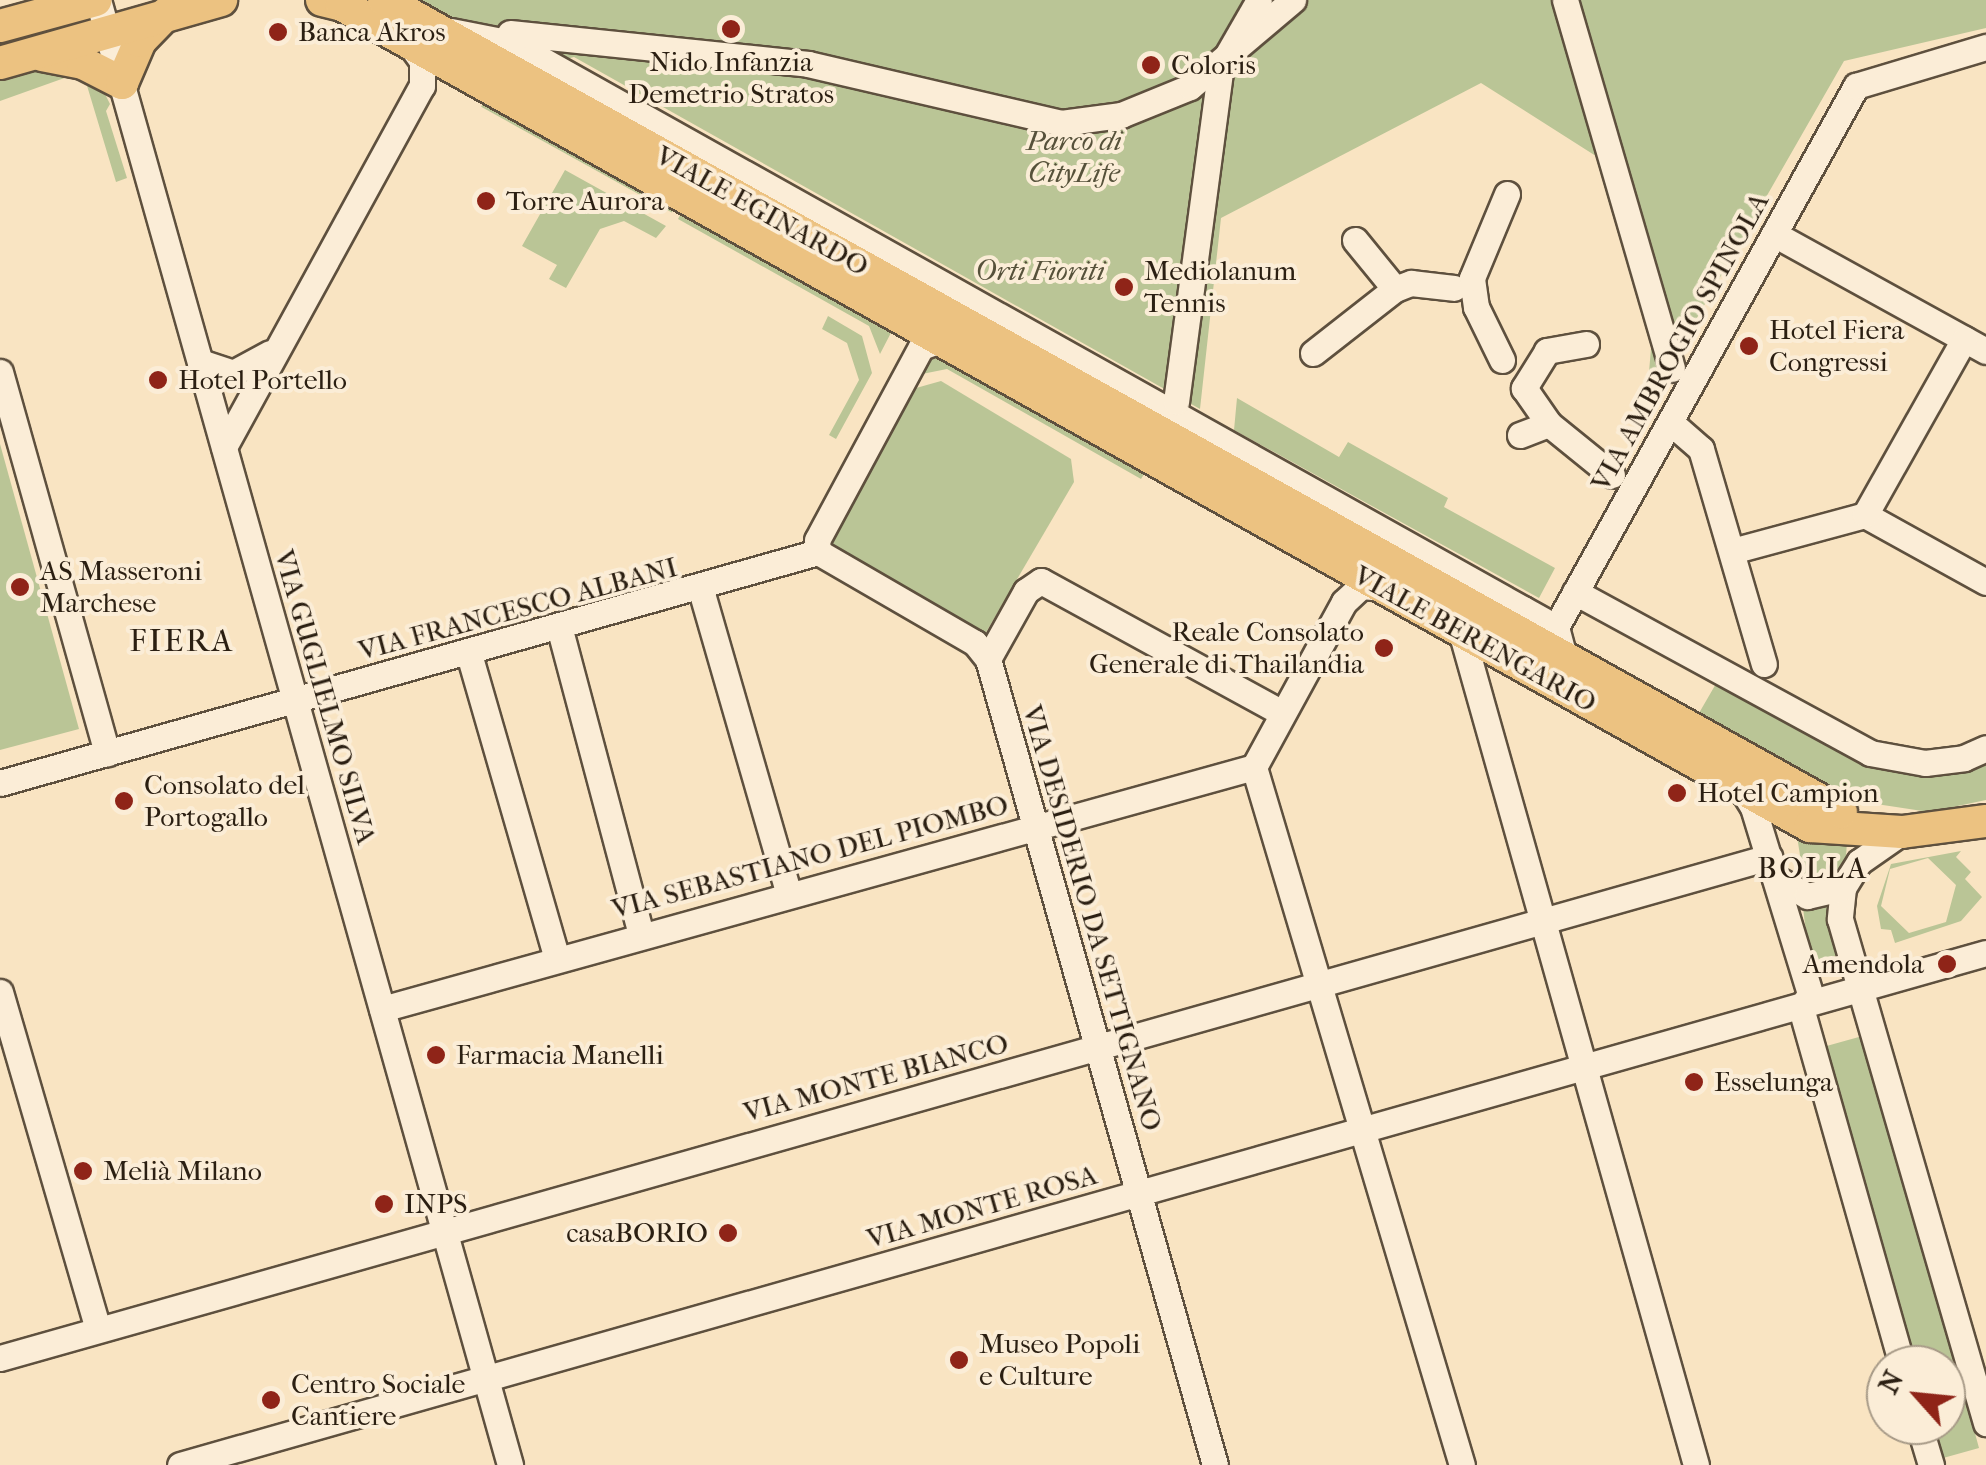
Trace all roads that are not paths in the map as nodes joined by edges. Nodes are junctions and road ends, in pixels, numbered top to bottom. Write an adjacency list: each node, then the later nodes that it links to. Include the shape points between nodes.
1 (221, 0): 9 (main road)
2 (322, 0): 12 (main road, VIALE EGINARDO)
3 (384, 0): 12 (main road, VIALE EGINARDO)
4 (1259, 0): 16 (street)
5 (1293, 0): 16 (street)
6 (1565, 0): 33 (street)
7 (46, 8): 8 (main road); 10 (main road)
8 (101, 10): 9 (main road); 14 (main road); 17 (street, VIA GUGLIELMO SILVA)
9 (167, 13): 17 (main road, via 140,41)
10 (0, 26)
11 (510, 33): 16 (street, via 808,64 1061,123 1152,106)
12 (421, 35): 18 (main road, VIALE EGINARDO); 22 (main road, VIALE EGINARDO); 28 (street, via 422,86)
13 (1986, 47): 20 (street, VIA AMBROGIO SPINOLA, via 1856,86)
14 (32, 54): 15 (main road); 17 (main road, via 75,60)
15 (0, 63)
16 (1222, 66): 37 (street)
17 (122, 83): 32 (street, VIA GUGLIELMO SILVA)
18 (595, 147): 22 (main road, via 666,172 846,273); 25 (main road, VIALE EGINARDO)
19 (1507, 194): 23 (street)
20 (1774, 234): 27 (street); 38 (street, VIA AMBROGIO SPINOLA)
21 (1356, 240): 24 (street)
22 (873, 259): 36 (main road, VIALE EGINARDO); 41 (street, VIALE EGINARDO, via 935,280)
23 (1463, 283): 24 (street); 31 (street)
24 (1395, 289): 30 (street)
25 (941, 340): 36 (main road, via 966,340 1056,389); 43 (main road); 47 (street, via 922,347 816,540)
26 (1586, 344): 29 (street)
27 (1975, 345): 45 (street)
28 (274, 350): 32 (street, via 234,373); 42 (street)
29 (1547, 351): 31 (street); 35 (street)
30 (1314, 353)
31 (1502, 360): 35 (street)
32 (200, 362): 42 (street, VIA GUGLIELMO SILVA)
33 (1672, 369)
34 (0, 372): 61 (street)
35 (1524, 388): 39 (street)
36 (1091, 394): 43 (main road)
37 (1176, 402)
38 (1670, 422): 46 (street, via 1700,449); 51 (street, VIA AMBROGIO SPINOLA)
39 (1549, 424): 40 (street); 44 (street)
40 (1520, 435)
41 (1213, 436): 54 (street, VIALE BERENGARIO)
42 (224, 447): 58 (street, VIA GUGLIELMO SILVA)
43 (1163, 449): 49 (main road, VIALE BERENGARIO); 54 (main road, VIALE BERENGARIO)
44 (1612, 475)
45 (1865, 515): 46 (street); 48 (street)
46 (1732, 550): 57 (street)
47 (818, 552): 50 (street, VIA FRANCESCO ALBANI); 56 (street, via 975,643)
48 (1986, 582)
49 (1384, 588): 53 (main road, VIALE BERENGARIO); 59 (street, via 1361,586 1348,597)
50 (701, 590): 52 (street, VIA FRANCESCO ALBANI); 71 (street)
51 (1575, 592): 54 (street, VIA AMBROGIO SPINOLA); 60 (street, via 1870,753 1925,763)
52 (560, 630): 55 (street, VIA FRANCESCO ALBANI); 73 (street)
53 (1460, 630): 63 (main road, VIALE BERENGARIO); 72 (street)
54 (1560, 642): 68 (main road, VIALE BERENGARIO)
55 (469, 654): 58 (street, VIA FRANCESCO ALBANI); 75 (street)
56 (988, 659): 59 (street, via 1032,583 1055,586); 67 (street, VIA DESIDERIO DA SETTIGNANO)
57 (1764, 664)
58 (296, 701): 61 (street, VIA FRANCESCO ALBANI); 80 (street, VIA GUGLIELMO SILVA)
59 (1282, 712): 62 (street)
60 (1986, 748)
61 (107, 753): 64 (street, VIA FRANCESCO ALBANI)
62 (1254, 768): 67 (street, VIA SEBASTIANO DEL PIOMBO); 76 (street)
63 (1734, 783): 65 (main road, VIALE BERENGARIO); 69 (street, via 1750,800)
64 (0, 784)
65 (1794, 816): 68 (main road); 69 (street, via 1780,828)
66 (1986, 821): 68 (main road, via 1902,832)
67 (1036, 826): 71 (street, VIA SEBASTIANO DEL PIOMBO); 81 (street, VIA DESIDERIO DA SETTIGNANO)
68 (1854, 830): 70 (street)
69 (1772, 867): 70 (street, via 1807,896); 72 (street, VIA MONTE BIANCO); 79 (street, via 1810,994)
70 (1843, 888): 78 (street, via 1840,919)
71 (789, 894): 73 (street, VIA SEBASTIANO DEL PIOMBO)
72 (1543, 920): 76 (street, VIA MONTE BIANCO); 82 (street)
73 (641, 935): 75 (street, VIA SEBASTIANO DEL PIOMBO)
74 (1986, 953): 78 (street, VIA MONTE ROSA)
75 (556, 958): 80 (street, VIA SEBASTIANO DEL PIOMBO)
76 (1324, 985): 81 (street, VIA MONTE BIANCO); 83 (street)
77 (0, 992): 86 (street)
78 (1861, 992): 79 (street, VIA MONTE ROSA); 90 (street)
79 (1801, 1008): 82 (street, VIA MONTE ROSA); 87 (street)
80 (382, 1010): 85 (street, VIA GUGLIELMO SILVA)
81 (1098, 1048): 84 (street, VIA DESIDERIO DA SETTIGNANO); 85 (street, VIA MONTE BIANCO)
82 (1585, 1070): 83 (street, VIA MONTE ROSA); 95 (street)
83 (1366, 1132): 84 (street, VIA MONTE ROSA); 94 (street)
84 (1140, 1192): 89 (street, VIA MONTE ROSA); 93 (street, VIA DESIDERIO DA SETTIGNANO)
85 (444, 1228): 86 (street, VIA MONTE BIANCO); 89 (street, VIA GUGLIELMO SILVA)
86 (98, 1329): 88 (street, VIA MONTE BIANCO)
87 (1896, 1345)
88 (0, 1358)
89 (486, 1378): 91 (street, VIA MONTE ROSA); 92 (street, VIA GUGLIELMO SILVA)
90 (1986, 1423)
91 (180, 1465)
92 (510, 1465)
93 (1216, 1465)
94 (1462, 1465)
95 (1696, 1465)

